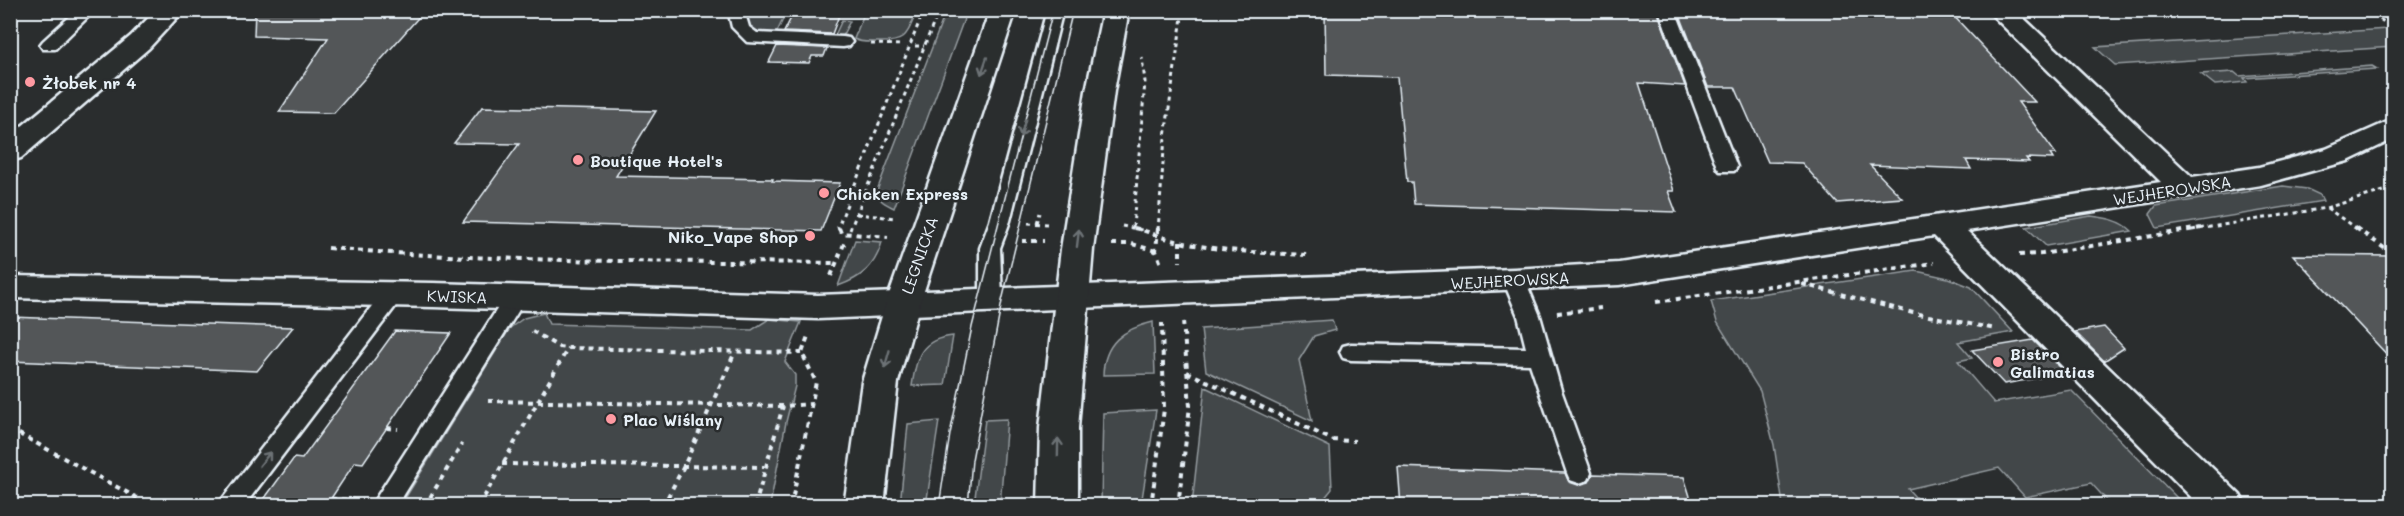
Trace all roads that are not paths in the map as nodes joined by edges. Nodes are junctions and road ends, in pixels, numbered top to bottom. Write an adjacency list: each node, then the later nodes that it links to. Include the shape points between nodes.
1 (87, 10): 10 (lane)
2 (171, 10): 12 (street, via 140,42)
3 (735, 10): 9 (lane, via 738,24 753,38)
4 (1003, 10): 22 (street, LEGNICKA, one-way to 22)
5 (1055, 10): 21 (lane, one-way to 21, via 990,248)
6 (1116, 10): 19 (street, one-way to 6, via 1080,224)
7 (1667, 10): 13 (lane)
8 (2000, 10): 14 (street)
9 (843, 42)
10 (49, 45)
11 (2394, 128): 14 (street, WEJHEROWSKA, via 2326,158 2260,176)
12 (10, 152)
13 (1727, 166)
14 (2186, 188): 15 (street, WEJHEROWSKA)
15 (1942, 225): 16 (street, WEJHEROWSKA, via 1619,274); 30 (street)
16 (1514, 280): 19 (street, WEJHEROWSKA); 24 (lane)
17 (10, 287): 18 (street, KWISKA)
18 (393, 294): 20 (street, KWISKA); 26 (lane, one-way to 18)
19 (1074, 296): 21 (street, WEJHEROWSKA); 29 (street, one-way to 19, via 1059,428)
20 (516, 297): 22 (street, KWISKA, via 818,307); 27 (lane)
21 (991, 299): 22 (street, KWISKA)
22 (903, 303): 28 (street, LEGNICKA, one-way to 28, via 880,382)
23 (1351, 352): 24 (lane)
24 (1540, 356): 25 (lane)
25 (1579, 473)
26 (229, 506)
27 (383, 506)
28 (864, 506)
29 (1058, 506)
30 (2226, 506)

